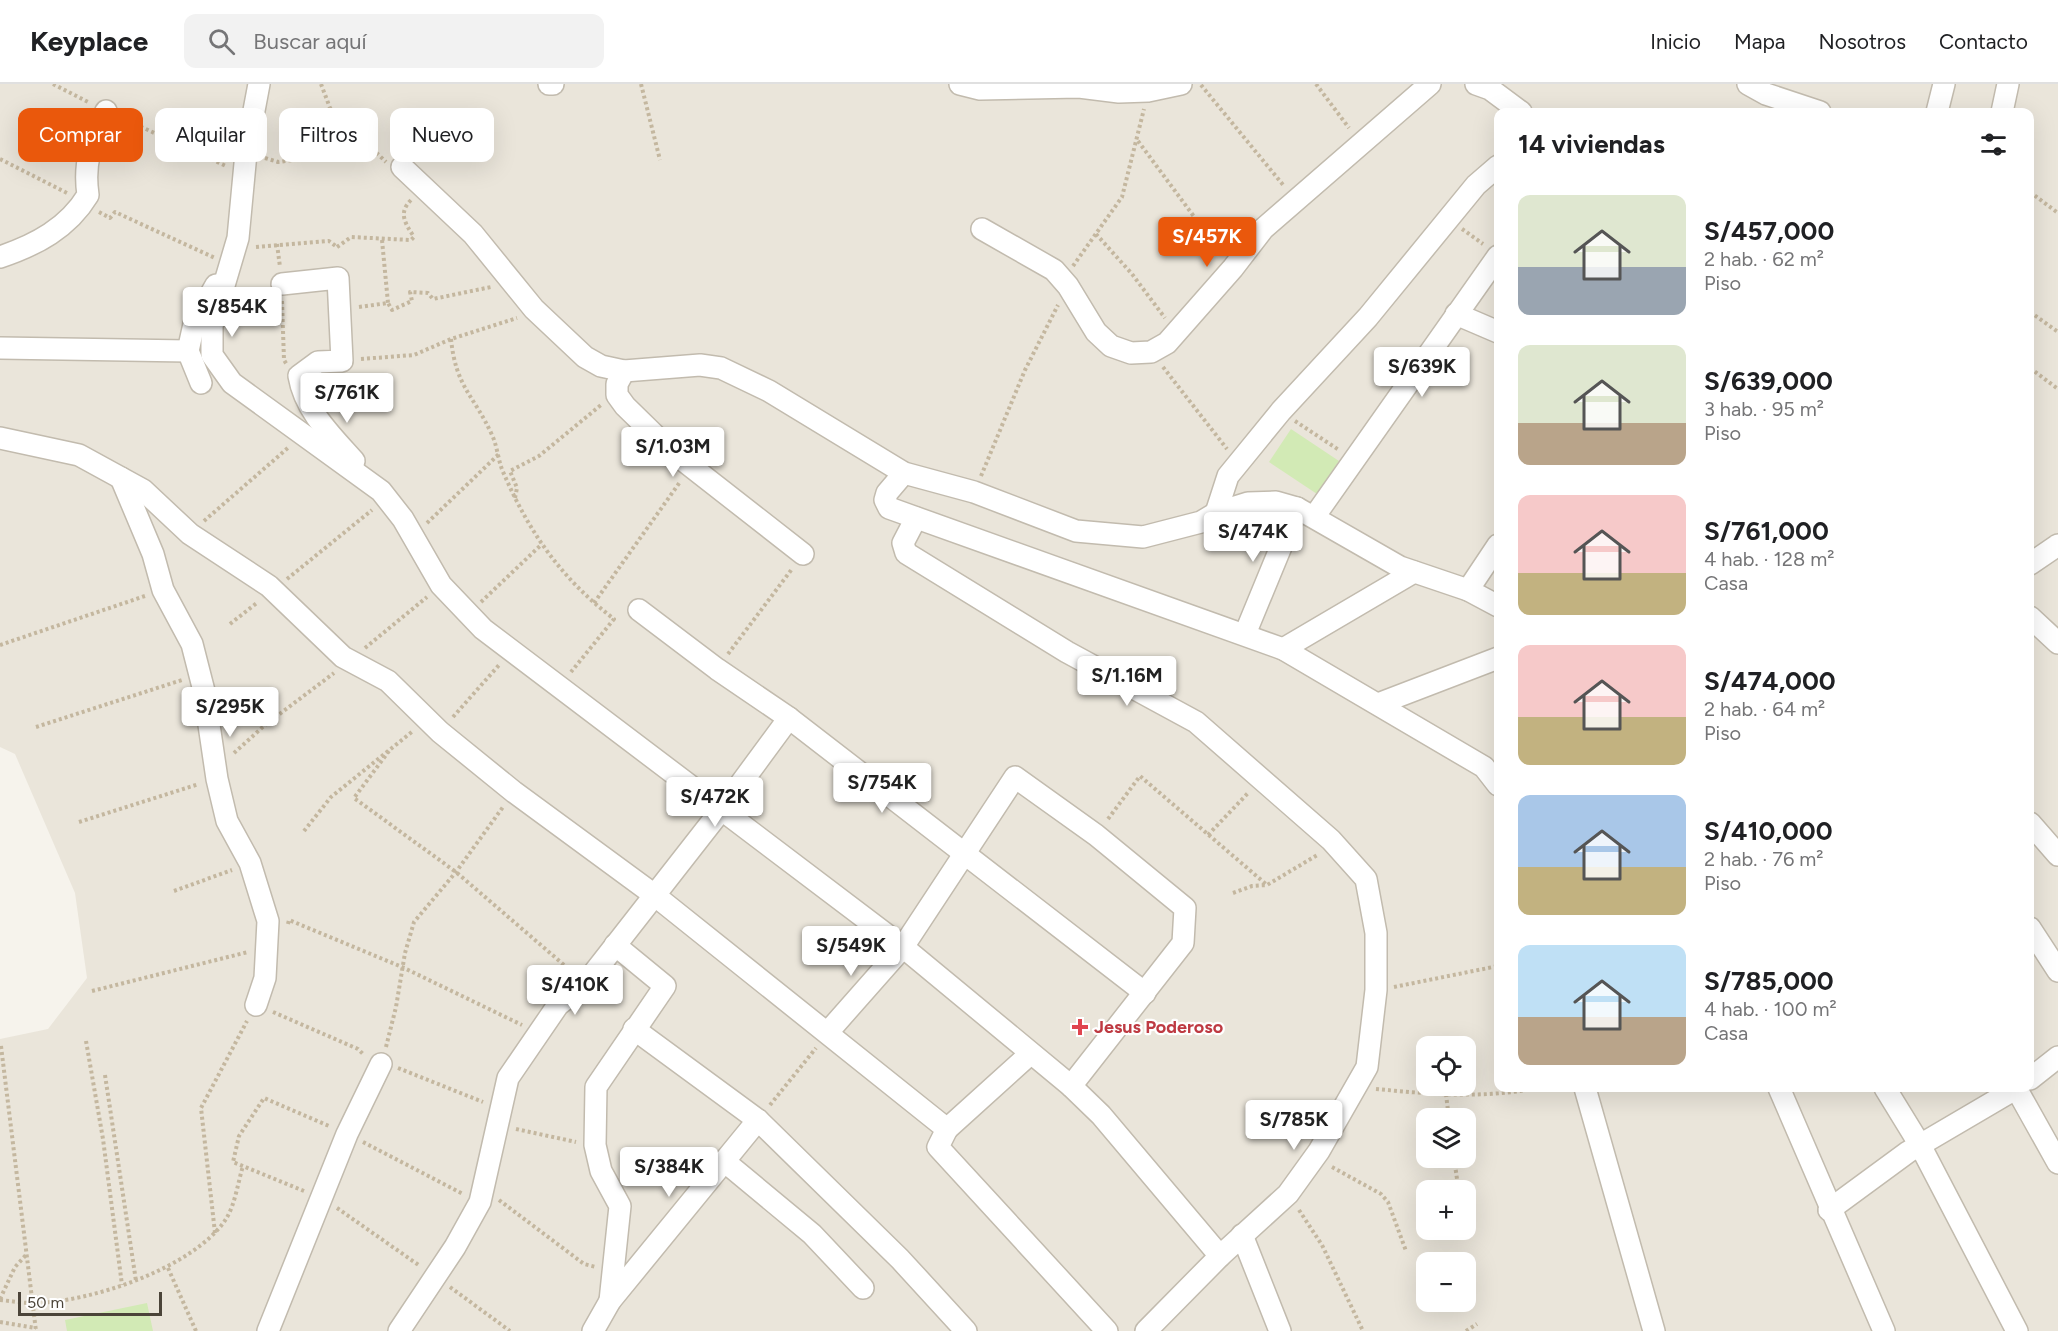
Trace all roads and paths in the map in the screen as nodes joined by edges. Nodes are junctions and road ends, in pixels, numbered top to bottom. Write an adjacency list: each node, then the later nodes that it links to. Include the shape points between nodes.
1 (53, 84): 17 (path)
2 (259, 84): 18 (street)
3 (321, 84): 19 (path)
4 (549, 84): 5 (street)
5 (554, 84)
6 (641, 84): 29 (path)
7 (960, 84): 16 (street, via 980,89 1079,87)
8 (1181, 84): 16 (street)
9 (1200, 84): 37 (path)
10 (1316, 84): 26 (path)
11 (1430, 84): 26 (street)
12 (1476, 84): 20 (street)
13 (1748, 84): 21 (street)
14 (2008, 84): 23 (street)
15 (1939, 85): 22 (street)
16 (1148, 91): 25 (path)
17 (100, 108)
18 (254, 108)
19 (330, 108)
20 (1516, 108)
21 (1808, 108)
22 (1937, 108)
23 (2003, 108)
24 (143, 128): 34 (path)
25 (1137, 140): 42 (path, via 1122,197); 47 (path)
26 (1361, 143): 37 (street)
27 (378, 154): 32 (path, via 396,174)
28 (0, 159): 38 (path, via 66,193)
29 (660, 160)
30 (87, 162): 38 (street, via 88,195)
31 (245, 162): 34 (street)
32 (402, 167): 35 (street)
33 (1494, 169): 40 (street)
34 (244, 175): 46 (street, via 238,238)
35 (423, 188): 43 (path, via 404,207 403,220 414,237); 48 (street, via 473,234)
36 (2034, 195): 39 (path)
37 (1296, 200): 47 (street, via 1263,229)
38 (80, 208): 45 (street, via 62,227); 46 (path, via 88,217 95,210 110,218 115,212)
39 (2058, 213)
40 (1448, 220): 44 (path); 70 (street, via 1368,317)
41 (982, 229): 49 (street, via 1046,265)
42 (1096, 234): 49 (path); 58 (path)
43 (382, 240): 50 (path, via 351,237 337,248 329,241 277,244); 51 (path)
44 (1494, 252): 54 (street)
45 (0, 257)
46 (229, 264): 61 (street, via 194,324); 71 (street, via 212,326 212,355 232,383)
47 (1233, 268): 58 (street)
48 (511, 279): 51 (path, via 484,291 433,299 428,293 410,292 412,301 392,310); 53 (street)
49 (1066, 283): 62 (street, via 1096,332 1111,346 1131,353); 79 (path)
50 (282, 284): 52 (street, via 338,278); 67 (path, via 284,360)
51 (388, 303): 52 (path)
52 (340, 309): 63 (street)
53 (534, 309): 59 (path); 64 (street, via 585,357)
54 (1456, 314): 56 (street); 74 (street)
55 (2034, 315): 57 (path)
56 (1494, 330)
57 (2058, 332)
58 (1176, 333): 62 (street)
59 (451, 339): 63 (path, via 414,355); 73 (path, via 453,364 464,390 491,431)
60 (0, 348): 61 (street)
61 (188, 351): 66 (street)
62 (1151, 352): 75 (path)
63 (342, 361): 67 (street, via 318,362 299,376)
64 (624, 371): 69 (street, via 617,384); 77 (street, via 700,365 720,368 769,391)
65 (2034, 371): 68 (path)
66 (201, 383)
67 (301, 388): 80 (street, via 320,424)
68 (2058, 389)
69 (617, 395): 76 (street, via 632,414); 81 (path, via 587,414 539,456 510,471 517,488)
70 (1281, 411): 74 (path); 75 (street)
71 (303, 435): 80 (street); 85 (path)
72 (0, 438): 78 (street, via 79,455)
73 (500, 453): 81 (path, via 502,471); 86 (path)
74 (1354, 461): 82 (street)
75 (1238, 463): 83 (street, via 1228,476)
76 (690, 466): 90 (street); 97 (path)
77 (904, 473): 79 (street); 84 (street, via 885,500 889,508)
78 (121, 478): 85 (street, via 143,490); 94 (street, via 153,554)
79 (974, 492): 83 (street, via 1076,531 1114,536 1164,533 1201,522)
80 (384, 495): 86 (street); 95 (path)
81 (515, 498): 87 (path)
82 (1306, 512): 83 (street, via 1276,502 1248,504); 92 (street); 103 (street)
83 (1216, 513)
84 (916, 518): 103 (street); 121 (street, via 903,543 906,553 1067,652 1196,722)
85 (190, 534): 95 (street)
86 (414, 539): 93 (street)
87 (542, 544): 97 (path, via 565,576); 100 (path)
88 (2058, 545): 91 (street)
89 (1494, 550): 96 (street)
90 (803, 554): 110 (path)
91 (2034, 561)
92 (1414, 572): 96 (street); 106 (street)
93 (441, 585): 100 (street); 109 (path)
94 (163, 590): 105 (path); 111 (street, via 192,644)
95 (273, 590): 102 (path); 109 (street)
96 (1468, 590): 98 (street)
97 (594, 603): 112 (path, via 614,619)
98 (1494, 604)
99 (639, 610): 110 (street)
100 (469, 614): 107 (street)
101 (2034, 621): 104 (street)
102 (230, 624)
103 (1245, 634): 106 (street)
104 (2058, 643)
105 (0, 645)
106 (1283, 650): 113 (street)
107 (512, 651): 112 (street); 115 (path)
108 (1494, 660): 113 (street)
109 (350, 661): 115 (street, via 388,681); 117 (path, via 265,725 236,755 222,741)
110 (717, 669): 114 (street)
111 (200, 674): 116 (path); 117 (street)
112 (559, 687): 123 (street)
113 (1378, 704): 119 (street)
114 (789, 718): 123 (street); 130 (street)
115 (433, 726): 118 (path); 122 (street)
116 (36, 728)
117 (212, 747): 120 (street)
118 (389, 751): 126 (path, via 332,797); 133 (path, via 354,798)
119 (1491, 764)
120 (217, 779): 124 (path); 132 (street, via 227,821)
121 (1261, 779): 128 (path); 129 (street)
122 (514, 792): 133 (path); 137 (street)
123 (722, 809): 137 (street); 141 (street)
124 (79, 822)
125 (2034, 828): 131 (street)
126 (304, 831)
127 (1096, 835): 128 (path, via 1140,776); 130 (street, via 1015,777); 148 (street, via 1185,908 1183,943)
128 (1208, 835): 134 (path)
129 (1335, 844): 134 (path); 146 (street, via 1366,879 1376,933)
130 (965, 852): 141 (street); 148 (street)
131 (2058, 855)
132 (250, 863): 135 (path); 140 (street, via 268,921)
133 (456, 872): 142 (path, via 414,922); 145 (path)
134 (1267, 885): 136 (path)
135 (174, 891)
136 (1233, 893)
137 (653, 894): 139 (street); 151 (street)
138 (2034, 934): 144 (street)
139 (615, 945): 145 (street); 150 (street, via 665,986)
140 (267, 947): 142 (path, via 286,934 289,920); 147 (path); 149 (street, via 265,978)
141 (903, 947): 151 (street); 155 (street)
142 (402, 967): 152 (path); 157 (path)
143 (1494, 967): 146 (path)
144 (2058, 971)
145 (586, 983): 152 (street, via 558,1005)
146 (1376, 990): 161 (street, via 1367,1067)
147 (92, 991)
148 (1145, 993): 160 (street)
149 (256, 1005): 186 (path, via 201,1108)
150 (634, 1029): 170 (street); 174 (street, via 596,1087)
151 (828, 1032): 170 (path); 172 (street)
152 (538, 1033): 171 (street, via 508,1078)
153 (86, 1041): 195 (path)
154 (1, 1046): 189 (path)
155 (1030, 1054): 160 (street); 172 (street)
156 (2058, 1057): 159 (street)
157 (381, 1064): 173 (street)
158 (105, 1075): 194 (path)
159 (2034, 1075)
160 (1071, 1086): 190 (street, via 1101,1115)
161 (1356, 1088): 162 (path); 176 (street)
162 (1416, 1092)
163 (1515, 1092): 169 (path)
164 (1586, 1092): 214 (street)
165 (1781, 1092): 185 (street)
166 (1887, 1092): 175 (street)
167 (2009, 1092): 175 (street)
168 (2024, 1092): 178 (street)
169 (1476, 1094)
170 (758, 1120): 177 (street); 208 (street, via 860,1218)
171 (498, 1124): 174 (path); 181 (street)
172 (947, 1129): 209 (street, via 938,1147)
173 (347, 1134): 179 (path, via 264,1098 239,1136 233,1162); 181 (path, via 469,1196); 184 (street)
174 (595, 1145): 192 (street, via 601,1170 620,1206)
175 (1920, 1145): 185 (street); 216 (street)
176 (1314, 1157): 183 (street); 188 (path, via 1381,1194 1388,1202)
177 (724, 1161): 196 (street, via 812,1234); 198 (street)
178 (2058, 1162)
179 (243, 1166): 184 (path); 186 (path, via 228,1217)
180 (1456, 1168): 182 (path)
181 (487, 1178): 192 (path, via 500,1202 584,1264); 193 (street, via 480,1202)
182 (1457, 1179)
183 (1288, 1194): 187 (street); 212 (path, via 1322,1245)
184 (322, 1198): 193 (path); 204 (street)
185 (1829, 1210): 215 (street)
186 (215, 1233): 191 (path)
187 (1242, 1235): 190 (street); 211 (street)
188 (1406, 1251)
189 (26, 1255): 197 (path, via 15,1267); 199 (path)
190 (1220, 1256): 210 (street)
191 (168, 1268): 194 (path); 203 (path)
192 (614, 1273): 198 (street)
193 (436, 1277): 205 (street); 206 (path)
194 (136, 1281): 195 (path)
195 (122, 1285): 199 (path, via 60,1301)
196 (863, 1288)
197 (0, 1300): 199 (path)
198 (610, 1301): 207 (street)
199 (32, 1303): 202 (path)
200 (0, 1322): 202 (path)
201 (1477, 1324): 213 (path)
202 (36, 1329)
203 (196, 1331)
204 (268, 1331)
205 (399, 1331)
206 (510, 1331)
207 (593, 1331)
208 (966, 1331)
209 (1107, 1331)
210 (1146, 1331)
211 (1280, 1331)
212 (1363, 1331)
213 (1466, 1331)
214 (1654, 1331)
215 (1884, 1331)
216 (2017, 1331)

